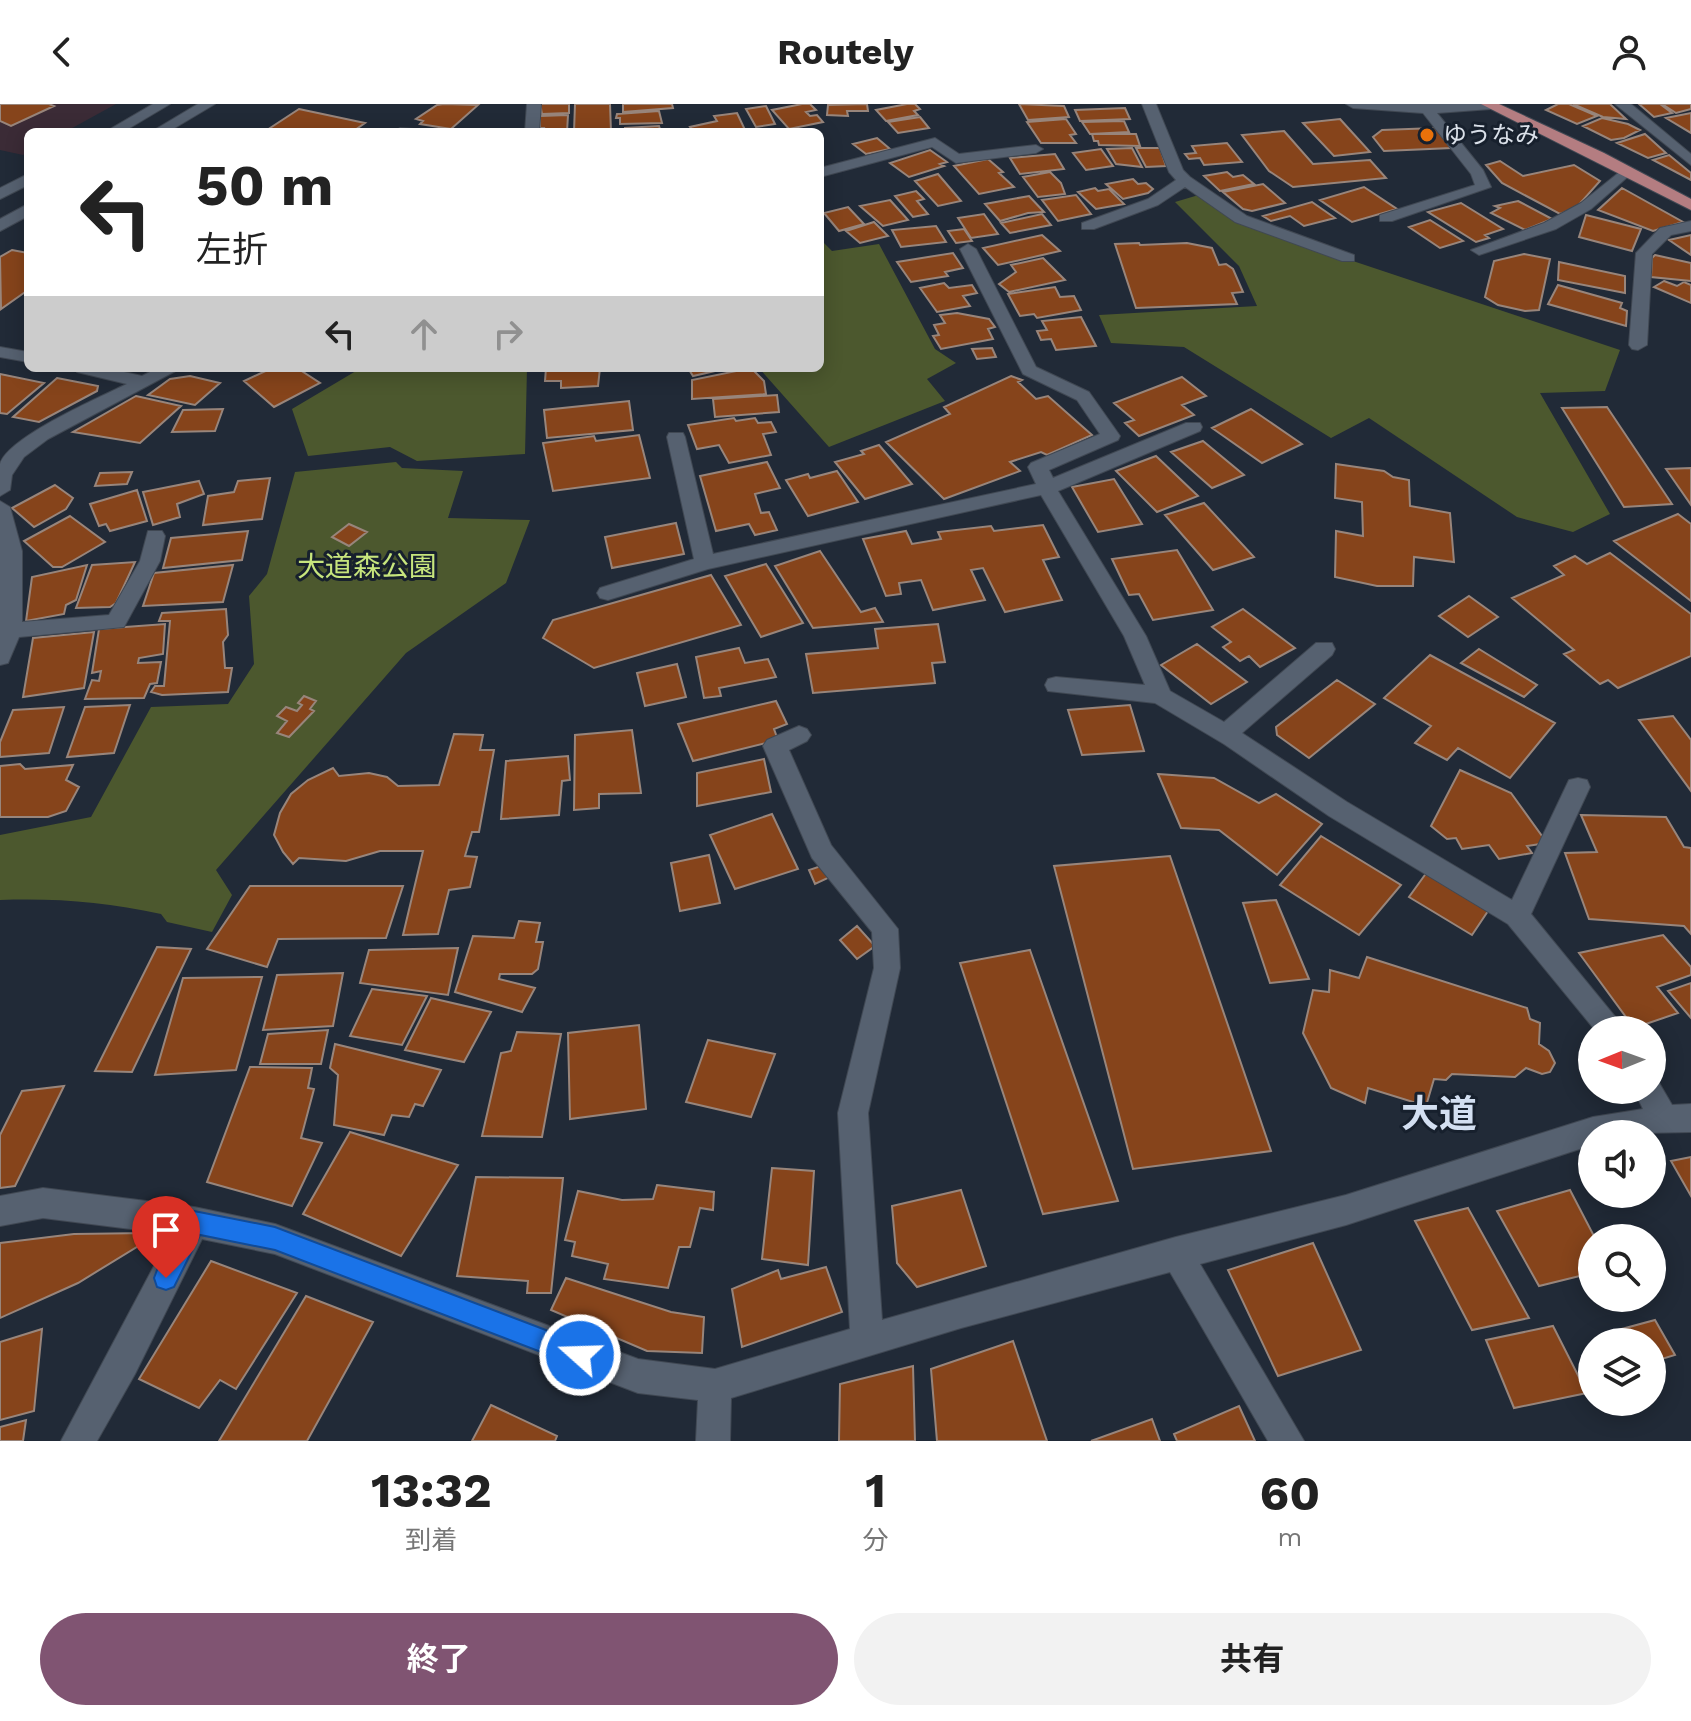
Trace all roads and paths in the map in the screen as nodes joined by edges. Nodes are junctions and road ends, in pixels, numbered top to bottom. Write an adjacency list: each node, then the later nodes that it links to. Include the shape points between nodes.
1 (163, 104): 9 (street)
2 (208, 104): 10 (street)
3 (534, 104): 11 (street)
4 (1149, 104): 16 (street, via 1176,172)
5 (1353, 104): 8 (street)
6 (1489, 104): 8 (street); 14 (main road)
7 (1622, 104): 13 (street)
8 (1427, 109): 21 (street, via 1478,173 1483,187)
9 (119, 128)
10 (165, 128)
11 (532, 128)
12 (1036, 149): 15 (street, via 956,159 935,142)
13 (1691, 161)
14 (1627, 170): 19 (main road); 26 (street, via 1586,206 1550,226)
15 (824, 172)
16 (1185, 180): 23 (street, via 1153,202); 27 (street, via 1241,219)
17 (24, 181): 18 (street)
18 (0, 194)
19 (1691, 205)
20 (24, 211): 22 (street)
21 (1386, 218)
22 (0, 226)
23 (1088, 226)
24 (1691, 226): 28 (street, via 1666,231 1644,253)
25 (968, 249): 36 (street, via 1029,370 1083,396 1111,436 1038,467)
26 (1479, 250)
27 (1348, 258)
28 (1638, 345)
29 (0, 352): 30 (street)
30 (24, 356)
31 (100, 372): 33 (street)
32 (164, 372): 33 (street)
33 (143, 382): 37 (street, via 17,453 2,475)
34 (1193, 427): 36 (street)
35 (676, 437): 40 (street)
36 (1047, 488): 40 (street); 46 (street, via 1135,636)
37 (0, 490)
38 (0, 507): 42 (street, via 12,551)
39 (155, 536): 42 (street, via 150,561 116,622)
40 (705, 563): 41 (street)
41 (608, 593)
42 (11, 630): 44 (street)
43 (1324, 649): 47 (street)
44 (0, 657)
45 (1056, 685): 46 (street)
46 (1161, 696): 47 (street)
47 (1225, 734): 50 (street)
48 (799, 735): 57 (street, via 775,746 821,851 885,929 887,968 853,1113)
49 (1578, 787): 50 (street)
50 (1517, 916): 51 (street)
51 (1600, 1016)
52 (1663, 1104): 53 (street)
53 (1678, 1118): 56 (street, via 1593,1131 1346,1210)
54 (0, 1211): 55 (street, via 43,1203)
55 (194, 1222): 58 (street, via 275,1239 638,1376); 59 (street)
56 (1176, 1253): 57 (street); 61 (street)
57 (867, 1339): 58 (street)
58 (715, 1386): 60 (street)
59 (78, 1441)
60 (713, 1441)
61 (1287, 1441)

